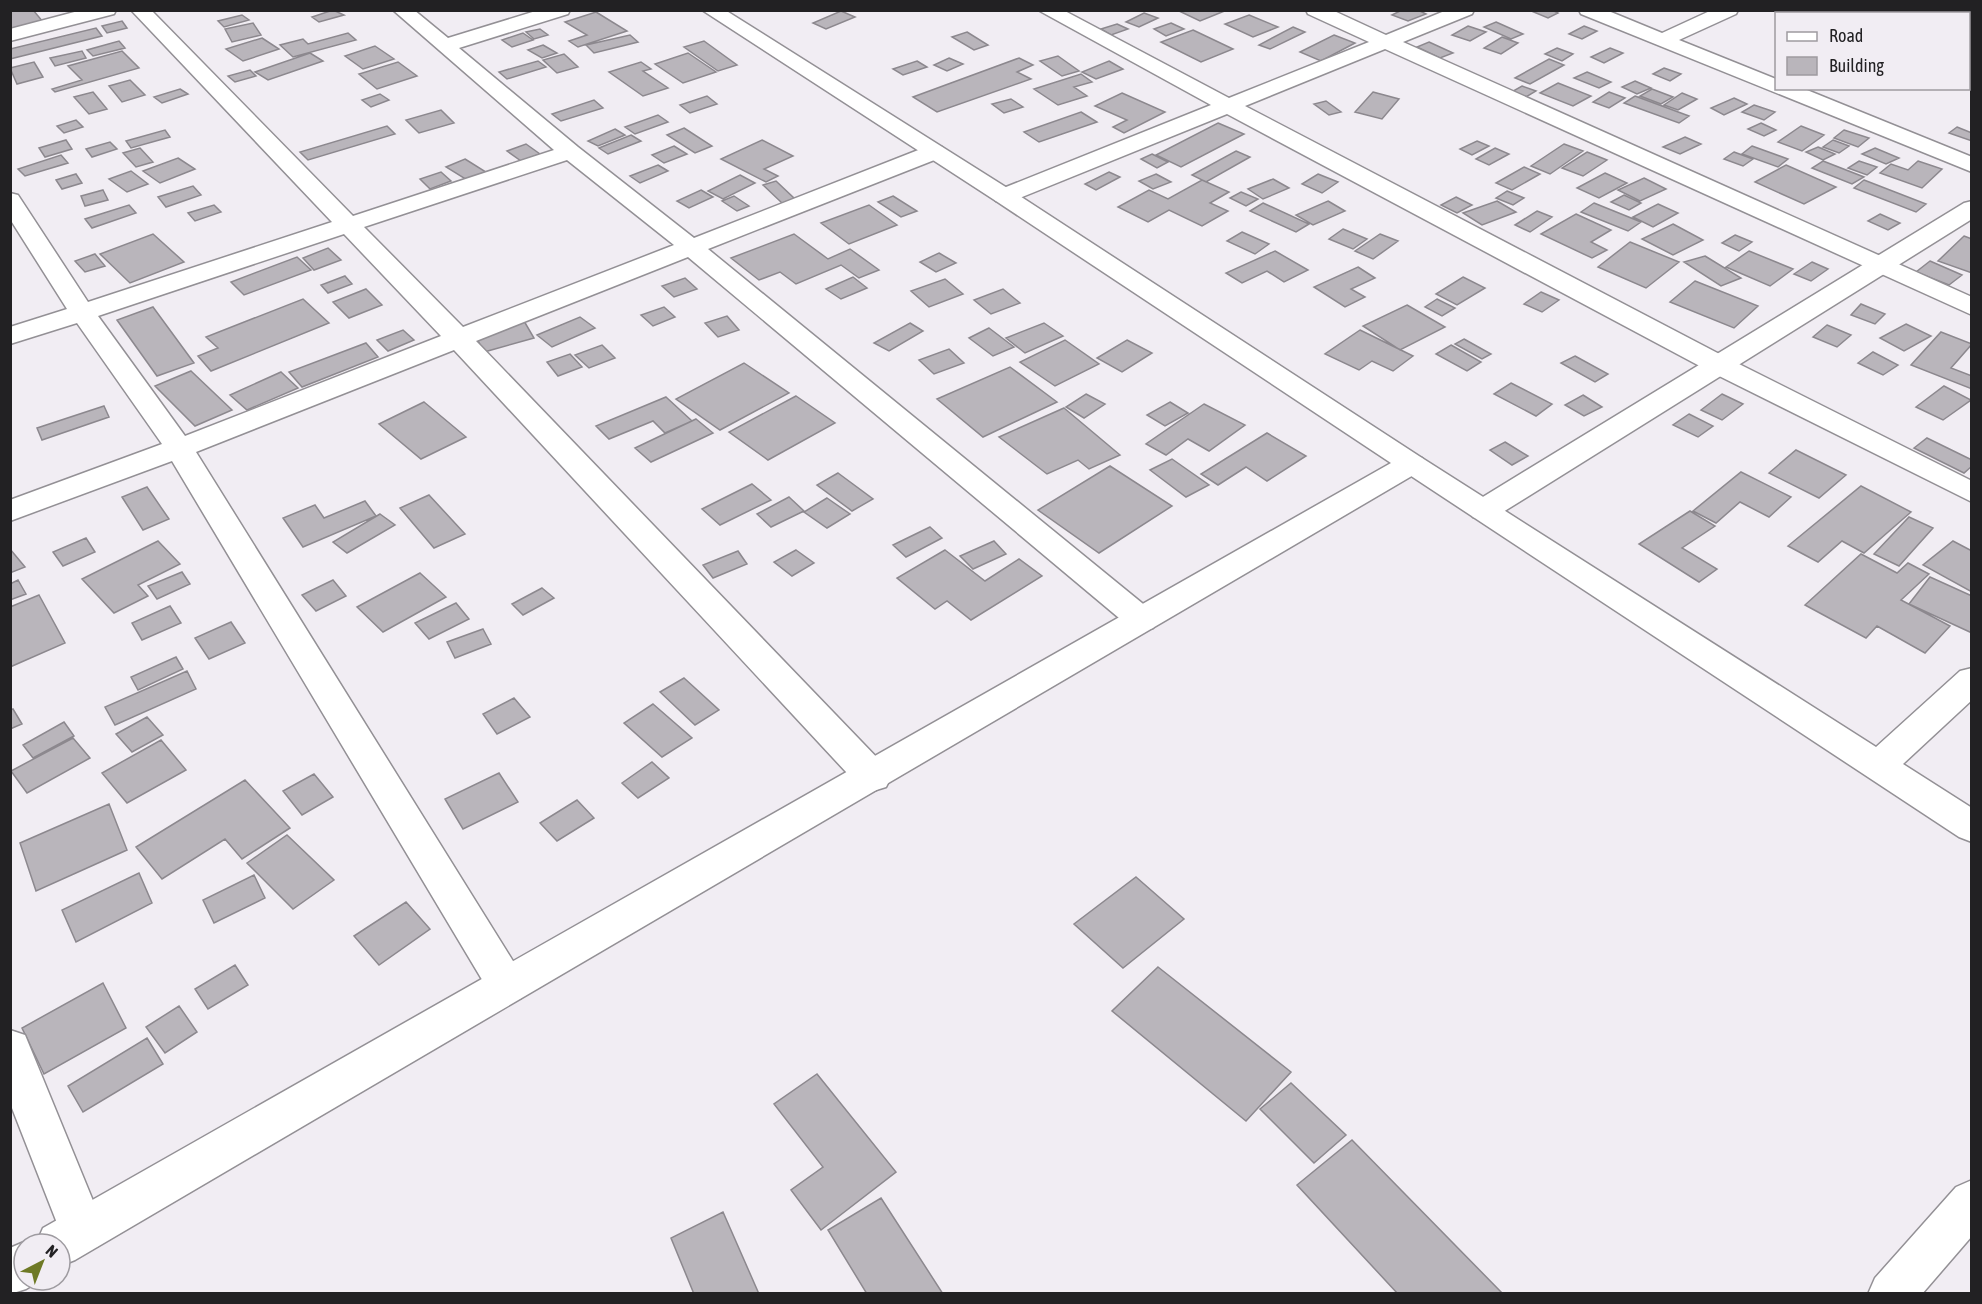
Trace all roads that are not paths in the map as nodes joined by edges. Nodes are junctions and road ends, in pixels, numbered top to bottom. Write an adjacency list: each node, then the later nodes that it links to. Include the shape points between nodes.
1 (107, 10): 11 (street)
2 (140, 10): 24 (street)
3 (402, 10): 14 (street)
4 (561, 10): 14 (street)
5 (711, 10): 19 (street)
6 (1047, 10): 17 (street)
7 (1315, 10): 13 (street)
8 (1465, 10): 13 (street)
9 (1588, 10): 12 (street)
10 (1729, 10): 12 (street)
11 (10, 35)
12 (1662, 40): 15 (street)
13 (1386, 43): 17 (street); 26 (street)
14 (443, 46): 18 (street)
15 (1775, 86)
16 (1787, 90): 20 (street)
17 (1229, 106): 21 (street); 31 (street)
18 (570, 152): 24 (street); 25 (street)
19 (934, 152): 21 (street); 25 (street)
20 (1971, 165)
21 (1004, 196): 33 (street)
22 (10, 200): 28 (street)
23 (1971, 208): 26 (street)
24 (346, 224): 28 (street); 30 (street)
25 (692, 248): 30 (street); 37 (street)
26 (1880, 265): 27 (street); 31 (street)
27 (1971, 307)
28 (82, 312): 29 (street); 32 (street)
29 (10, 336)
30 (459, 339): 32 (street); 40 (street)
31 (1719, 365): 34 (street); 35 (street)
32 (179, 448): 36 (street); 42 (street)
33 (1412, 464): 35 (street); 37 (street)
34 (1971, 492)
35 (1484, 510): 39 (street)
36 (10, 511)
37 (1142, 620): 40 (street)
38 (1971, 680): 39 (street)
39 (1878, 766): 41 (street)
40 (873, 777): 42 (street)
41 (1971, 827)
42 (507, 986): 46 (street)
43 (10, 1048): 45 (street)
44 (1971, 1202): 47 (street)
45 (69, 1232)
46 (72, 1236)
47 (1891, 1293)

